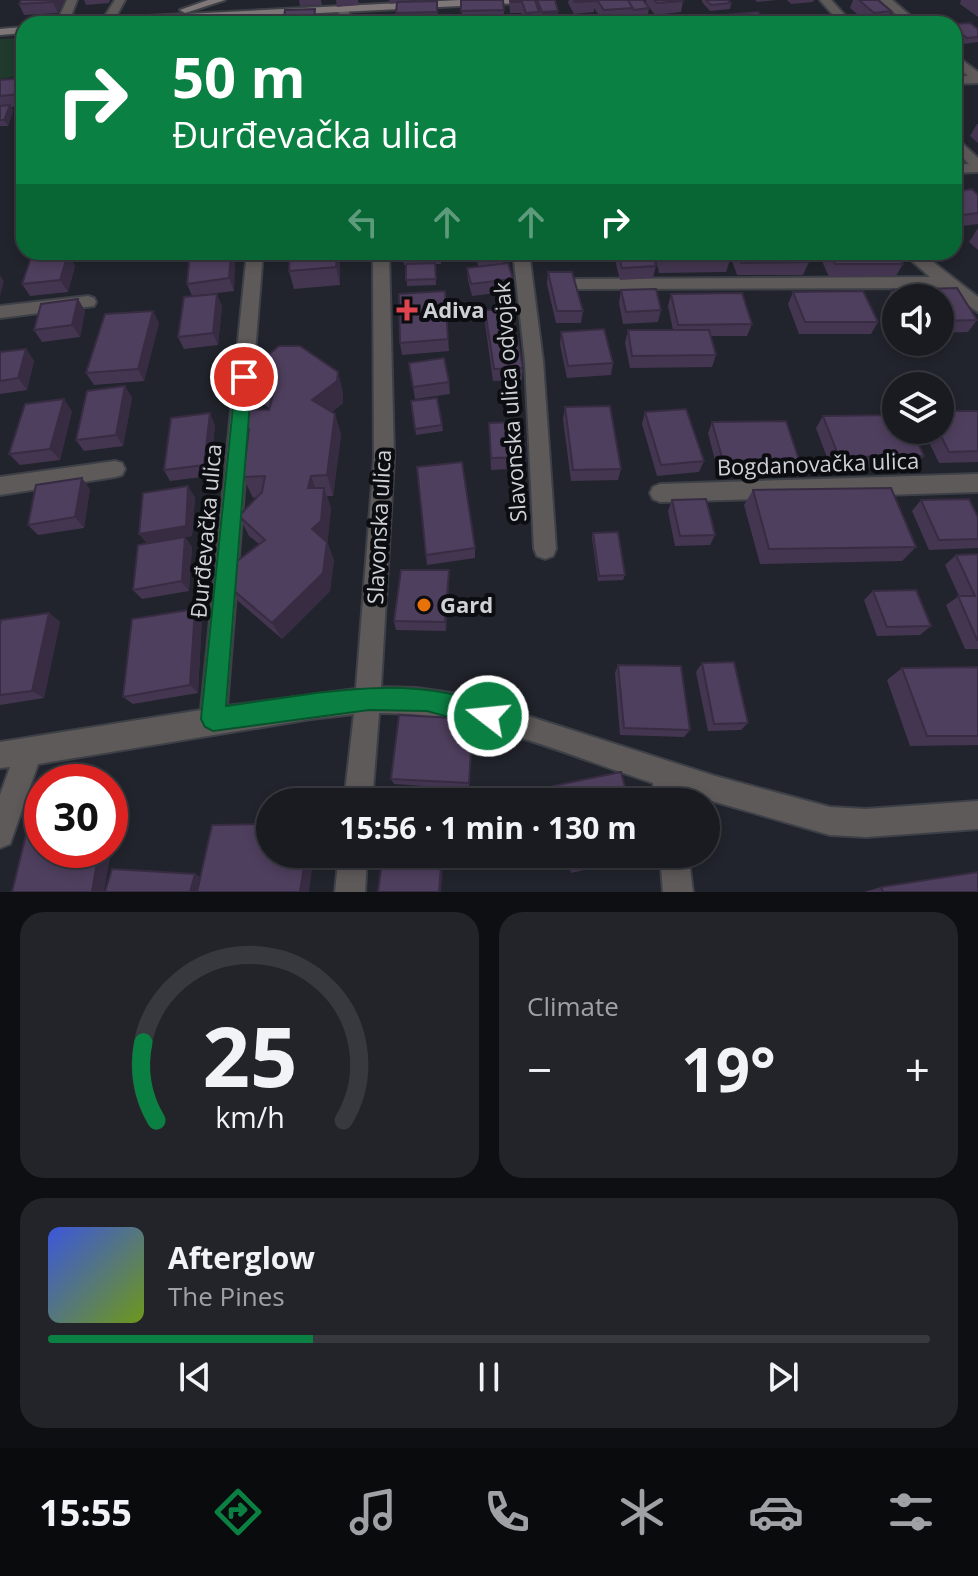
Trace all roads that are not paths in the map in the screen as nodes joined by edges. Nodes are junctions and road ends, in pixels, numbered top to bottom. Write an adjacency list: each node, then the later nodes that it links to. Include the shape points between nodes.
1 (220, 0): 8 (street)
2 (518, 0): 6 (street)
3 (825, 0): 13 (street)
4 (885, 0): 14 (street)
5 (233, 2): 7 (street, via 236,11)
6 (343, 10): 11 (street); 12 (street)
7 (247, 15): 9 (street); 10 (street)
8 (157, 16)
9 (231, 16)
10 (253, 16)
11 (296, 16)
12 (345, 16)
13 (840, 16)
14 (904, 16)
15 (962, 65): 16 (street)
16 (978, 78)
17 (962, 149): 18 (street)
18 (978, 167)
19 (254, 260): 36 (street, Đurđevačka ulica)
20 (381, 260): 35 (street, Slavonska ulica, via 386,401)
21 (522, 260): 34 (street, Slavonska ulica odvojak)
22 (921, 260): 23 (street)
23 (951, 282): 24 (street); 26 (street)
24 (576, 284)
25 (88, 302): 27 (street)
26 (978, 306)
27 (0, 312)
28 (115, 469): 31 (street)
29 (978, 483): 30 (street, Bogdanovačka ulica)
30 (955, 484): 32 (street, Bogdanovačka ulica); 33 (street)
31 (0, 486)
32 (660, 493)
33 (970, 511)
34 (545, 549)
35 (369, 698): 36 (street); 39 (street, via 459,707); 40 (street, Slavonska ulica)
36 (213, 719): 37 (street)
37 (29, 752): 38 (street); 43 (street)
38 (0, 755)
39 (665, 773): 41 (street); 42 (street, via 830,821)
40 (359, 788)
41 (667, 788)
42 (978, 815)
43 (0, 834)
44 (352, 868): 46 (street)
45 (675, 868): 47 (street)
46 (350, 892)
47 (678, 892)

